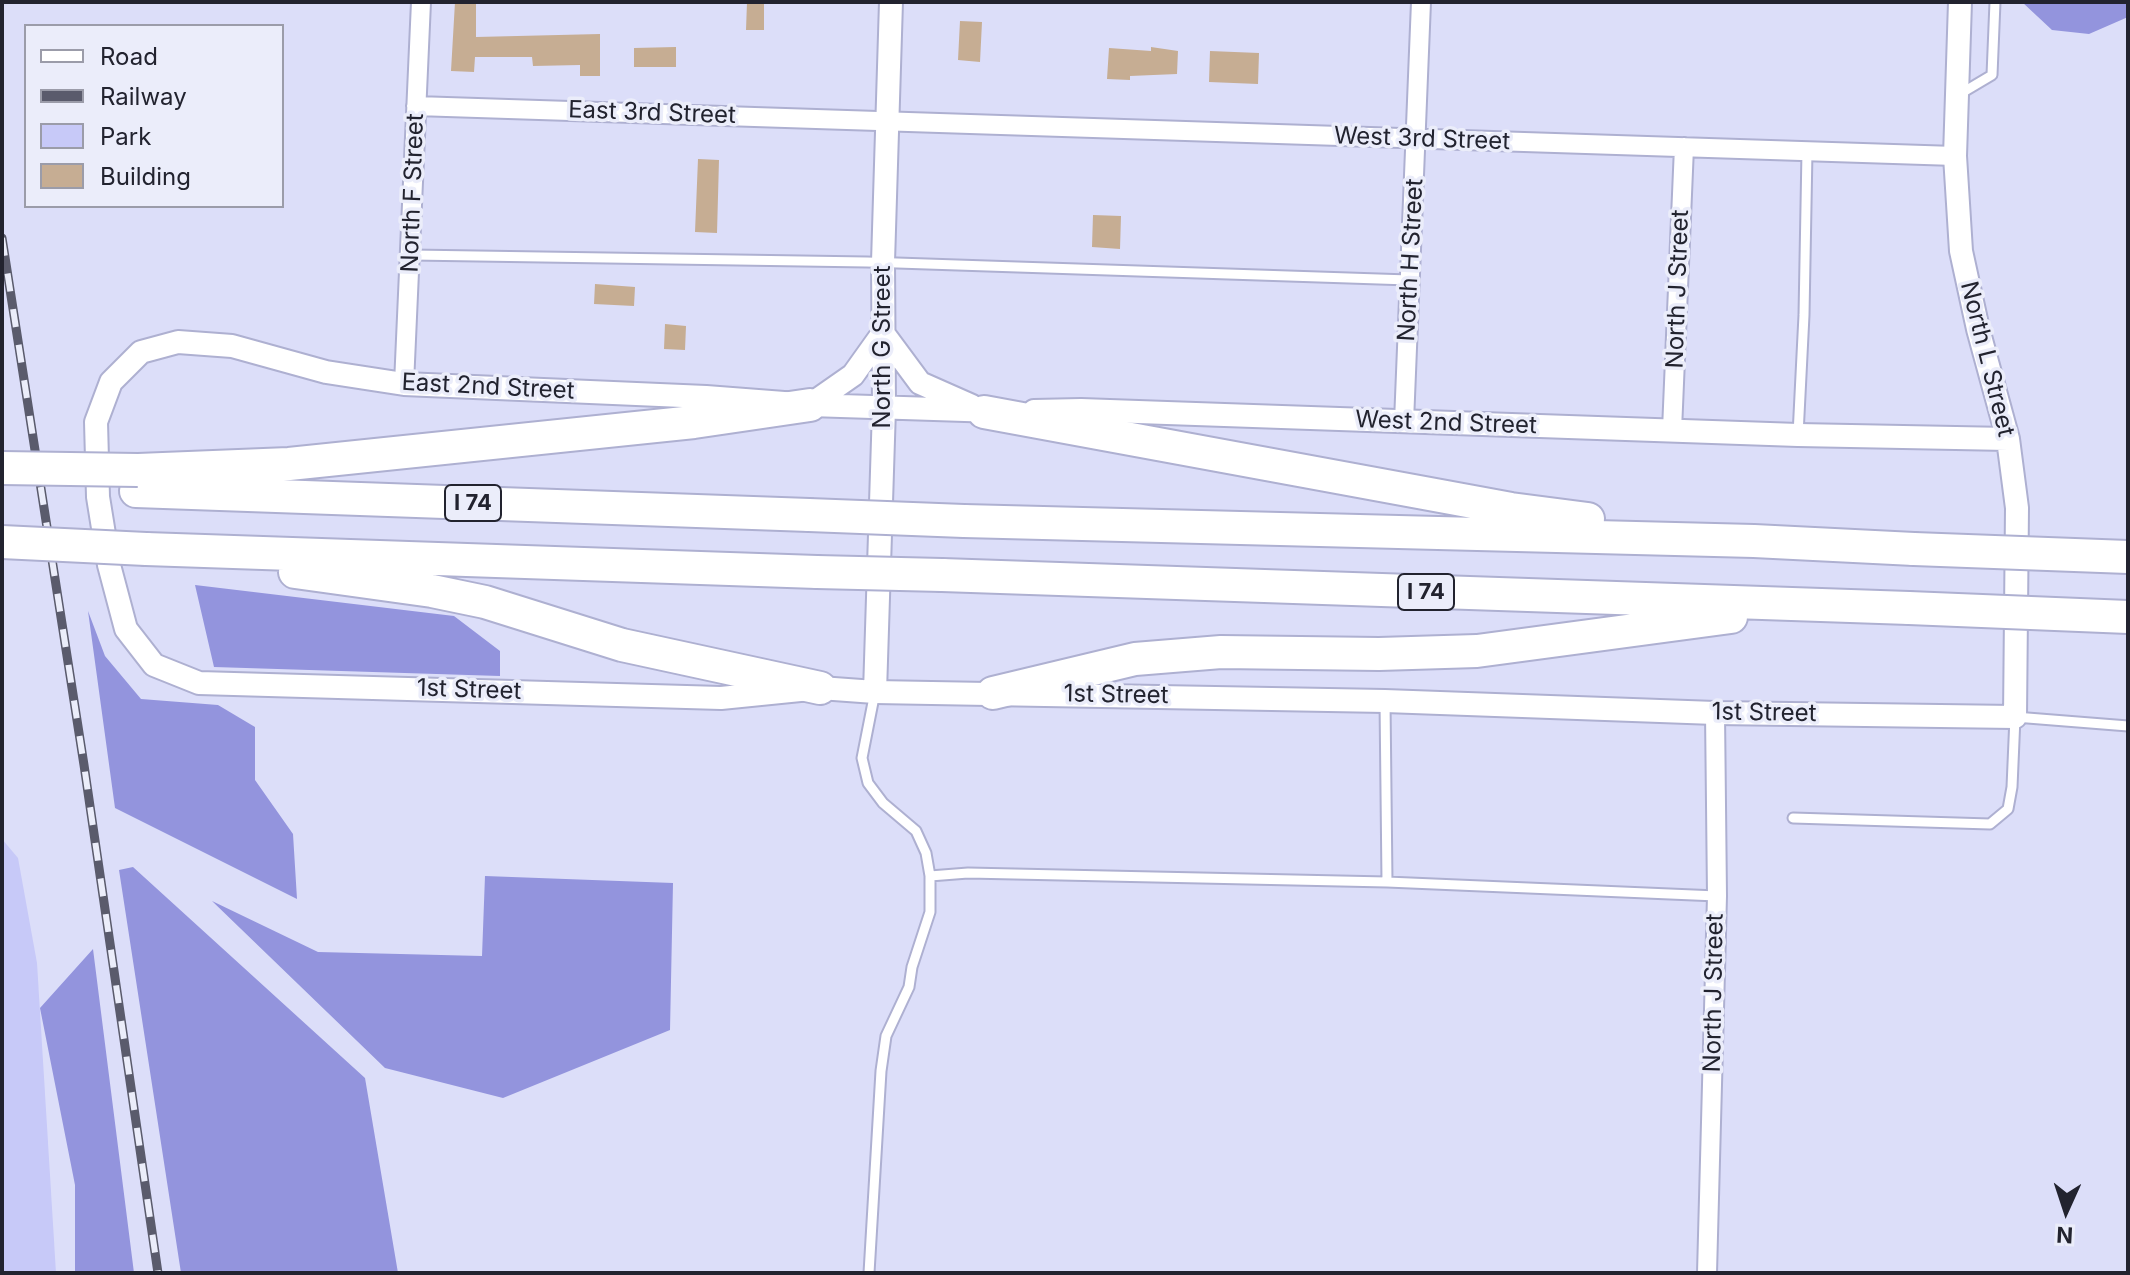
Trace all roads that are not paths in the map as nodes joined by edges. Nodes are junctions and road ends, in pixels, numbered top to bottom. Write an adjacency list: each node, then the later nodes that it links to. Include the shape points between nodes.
1 (421, 2): 7 (street, North F Street)
2 (891, 2): 8 (street, North G Street)
3 (1421, 2): 9 (street, North H Street)
4 (1960, 2): 6 (street, North L Street)
5 (1995, 2): 6 (lane, via 1992,75)
6 (1957, 96): 12 (street, North L Street)
7 (416, 106): 8 (street, East 3rd Street); 13 (street, North F Street)
8 (888, 121): 9 (street, West 3rd Street); 14 (street, North G Street)
9 (1417, 140): 10 (street, West 3rd Street); 15 (street, North H Street)
10 (1684, 147): 11 (street, West 3rd Street); 22 (street, North J Street)
11 (1807, 151): 12 (street, West 3rd Street); 23 (lane)
12 (1955, 156): 24 (street, North L Street, via 1961,251)
13 (412, 255): 14 (lane); 17 (street, North F Street)
14 (883, 262): 15 (lane); 16 (street, North G Street)
15 (1409, 280): 21 (street, North H Street)
16 (883, 333): 18 (street, via 853,375); 19 (street, North G Street); 20 (street, via 920,383)
17 (404, 384): 18 (street, East 2nd Street); 34 (street, East 2nd Street, via 326,372 232,346 178,342 141,352 111,382 96,422 98,497)
18 (810, 405): 19 (street, East 2nd Street); 26 (highway)
19 (884, 408): 20 (street, West 2nd Street); 36 (street, North G Street)
20 (984, 412): 21 (street, West 2nd Street, via 1081,410); 28 (highway, via 1511,509)
21 (1404, 422): 22 (street, West 2nd Street)
22 (1672, 430): 23 (street, West 2nd Street)
23 (1798, 435): 24 (street, West 2nd Street)
24 (2008, 439): 40 (street, North L Street, via 2017,508)
25 (2, 468): 26 (highway, bridge)
26 (137, 481): 27 (highway, I 74); 28 (highway, I 74, bridge, via 964,521)
27 (2, 487)
28 (1754, 541): 31 (highway, I 74, bridge)
29 (2, 542): 30 (highway, I 74, bridge)
30 (186, 551): 32 (highway, I 74, bridge); 35 (highway, via 485,602 622,645)
31 (2128, 557)
32 (1820, 605): 33 (highway, I 74, bridge); 37 (highway, via 1477,651 1221,652 1135,659)
33 (2128, 617)
34 (126, 629): 35 (street, 1st Street, via 154,665 199,683 721,698)
35 (820, 688): 36 (street, 1st Street)
36 (875, 692): 37 (street, 1st Street); 43 (lane, via 862,758 868,783 916,831)
37 (993, 693): 38 (street, 1st Street)
38 (1385, 701): 39 (street, 1st Street); 44 (lane)
39 (1715, 713): 40 (street, 1st Street); 45 (street, North J Street)
40 (2015, 717): 41 (lane, 1st Street); 42 (lane, via 2008,809 1990,824)
41 (2128, 726)
42 (1793, 818)
43 (930, 876): 44 (lane); 46 (lane, via 930,912 909,987 886,1036)
44 (1387, 882): 45 (lane)
45 (1717, 896): 47 (street, North J Street)
46 (869, 1273)
47 (1707, 1273)

